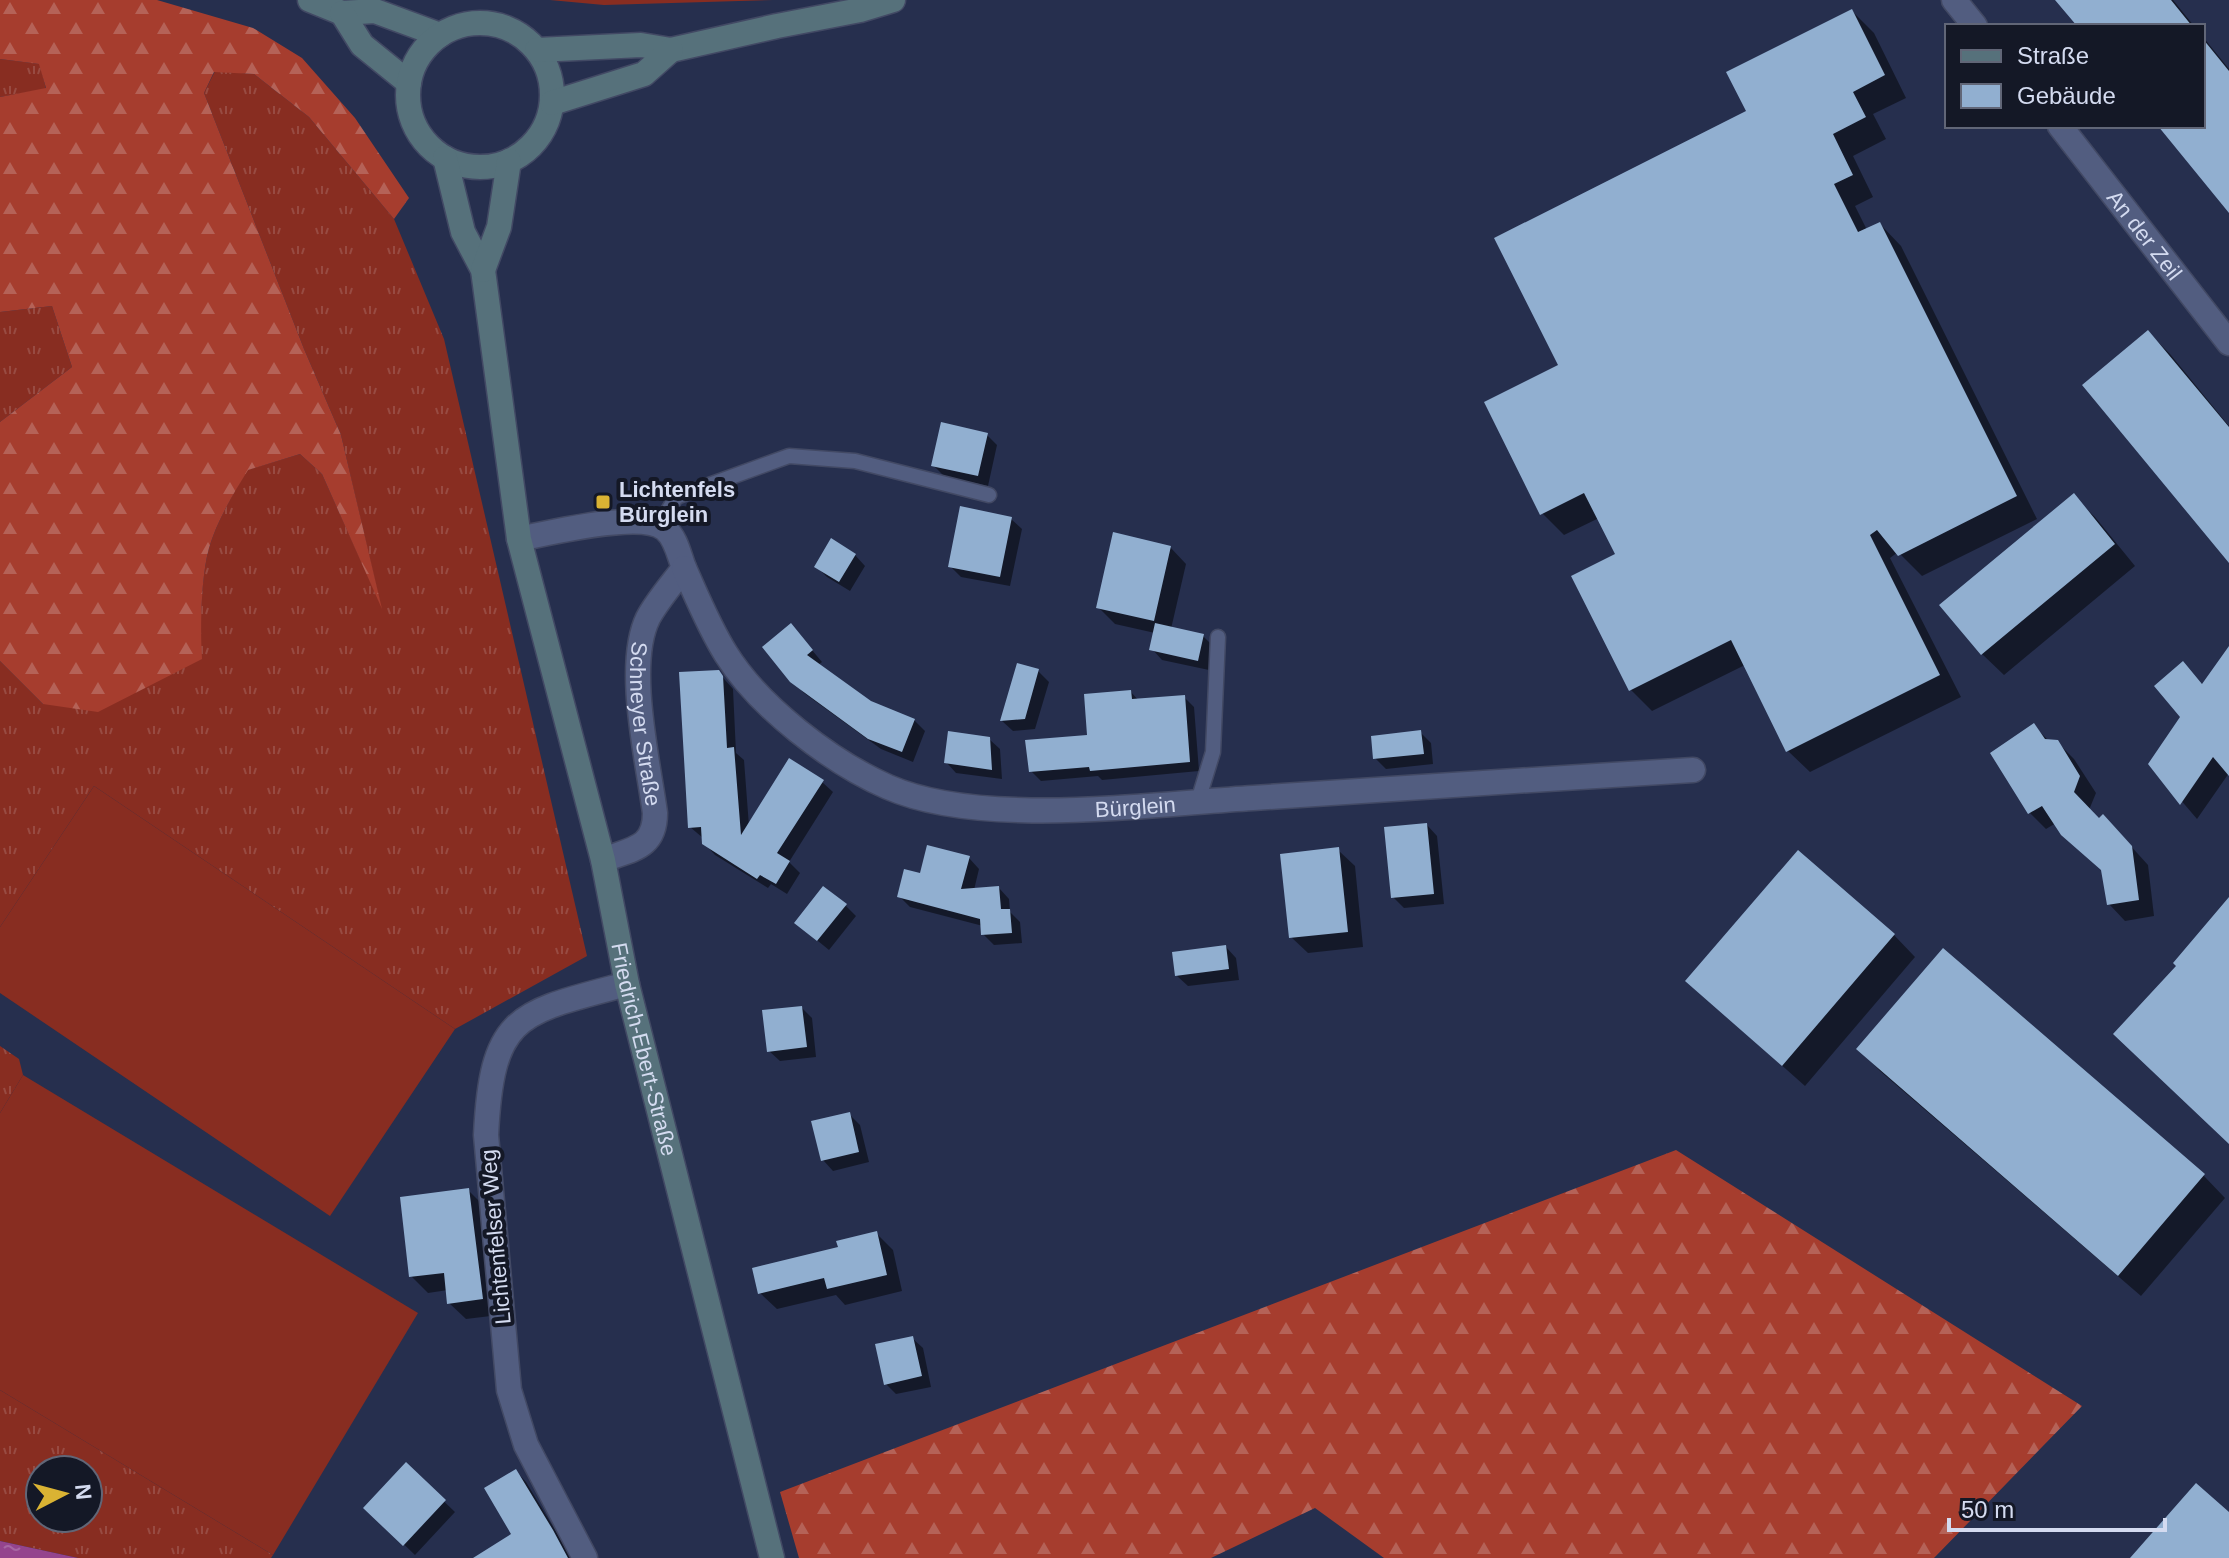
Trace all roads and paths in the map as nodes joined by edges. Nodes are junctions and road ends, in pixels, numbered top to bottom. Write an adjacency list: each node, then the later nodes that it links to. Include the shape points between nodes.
1 (310, 0): 4 (street)
2 (893, 0): 8 (street)
3 (1954, 0): 5 (street)
4 (342, 13): 6 (street, via 375,11); 9 (street, via 362,45)
5 (1973, 24)
6 (446, 31): 7 (street, via 470,23 498,25); 9 (street, via 420,54)
7 (537, 50): 8 (street, via 641,45); 10 (street, via 550,75)
8 (671, 50): 10 (street, via 644,74)
9 (409, 83): 12 (street, via 411,115 419,132)
10 (552, 103): 13 (street, via 536,141)
11 (2062, 128): 15 (street, An der Zeil)
12 (445, 158): 13 (street, via 477,167); 14 (street, via 463,232)
13 (509, 161): 14 (street, via 499,227)
14 (483, 270): 18 (street, Friedrich-Ebert-Straße)
15 (2229, 343)
16 (989, 495): 17 (lane, via 855,461 789,456 676,497)
17 (659, 526): 18 (street, via 611,522); 19 (street, via 673,539)
18 (519, 539): 23 (street, Friedrich-Ebert-Straße)
19 (684, 568): 22 (street, Bürglein, via 728,657 758,692 837,760 890,788 991,808); 23 (street, Schneyer Straße, via 648,619 640,644 639,694 653,831 646,843)
20 (1218, 637): 22 (lane, via 1213,752)
21 (1693, 770): 22 (street, Bürglein)
22 (1198, 801)
23 (603, 860): 24 (street, Friedrich-Ebert-Straße)
24 (627, 984): 25 (street, Lichtenfelser Weg, via 536,1011 517,1024 503,1042 488,1094 486,1135 509,1390 526,1445); 26 (street, Friedrich-Ebert-Straße)
25 (585, 1558)
26 (772, 1558)

